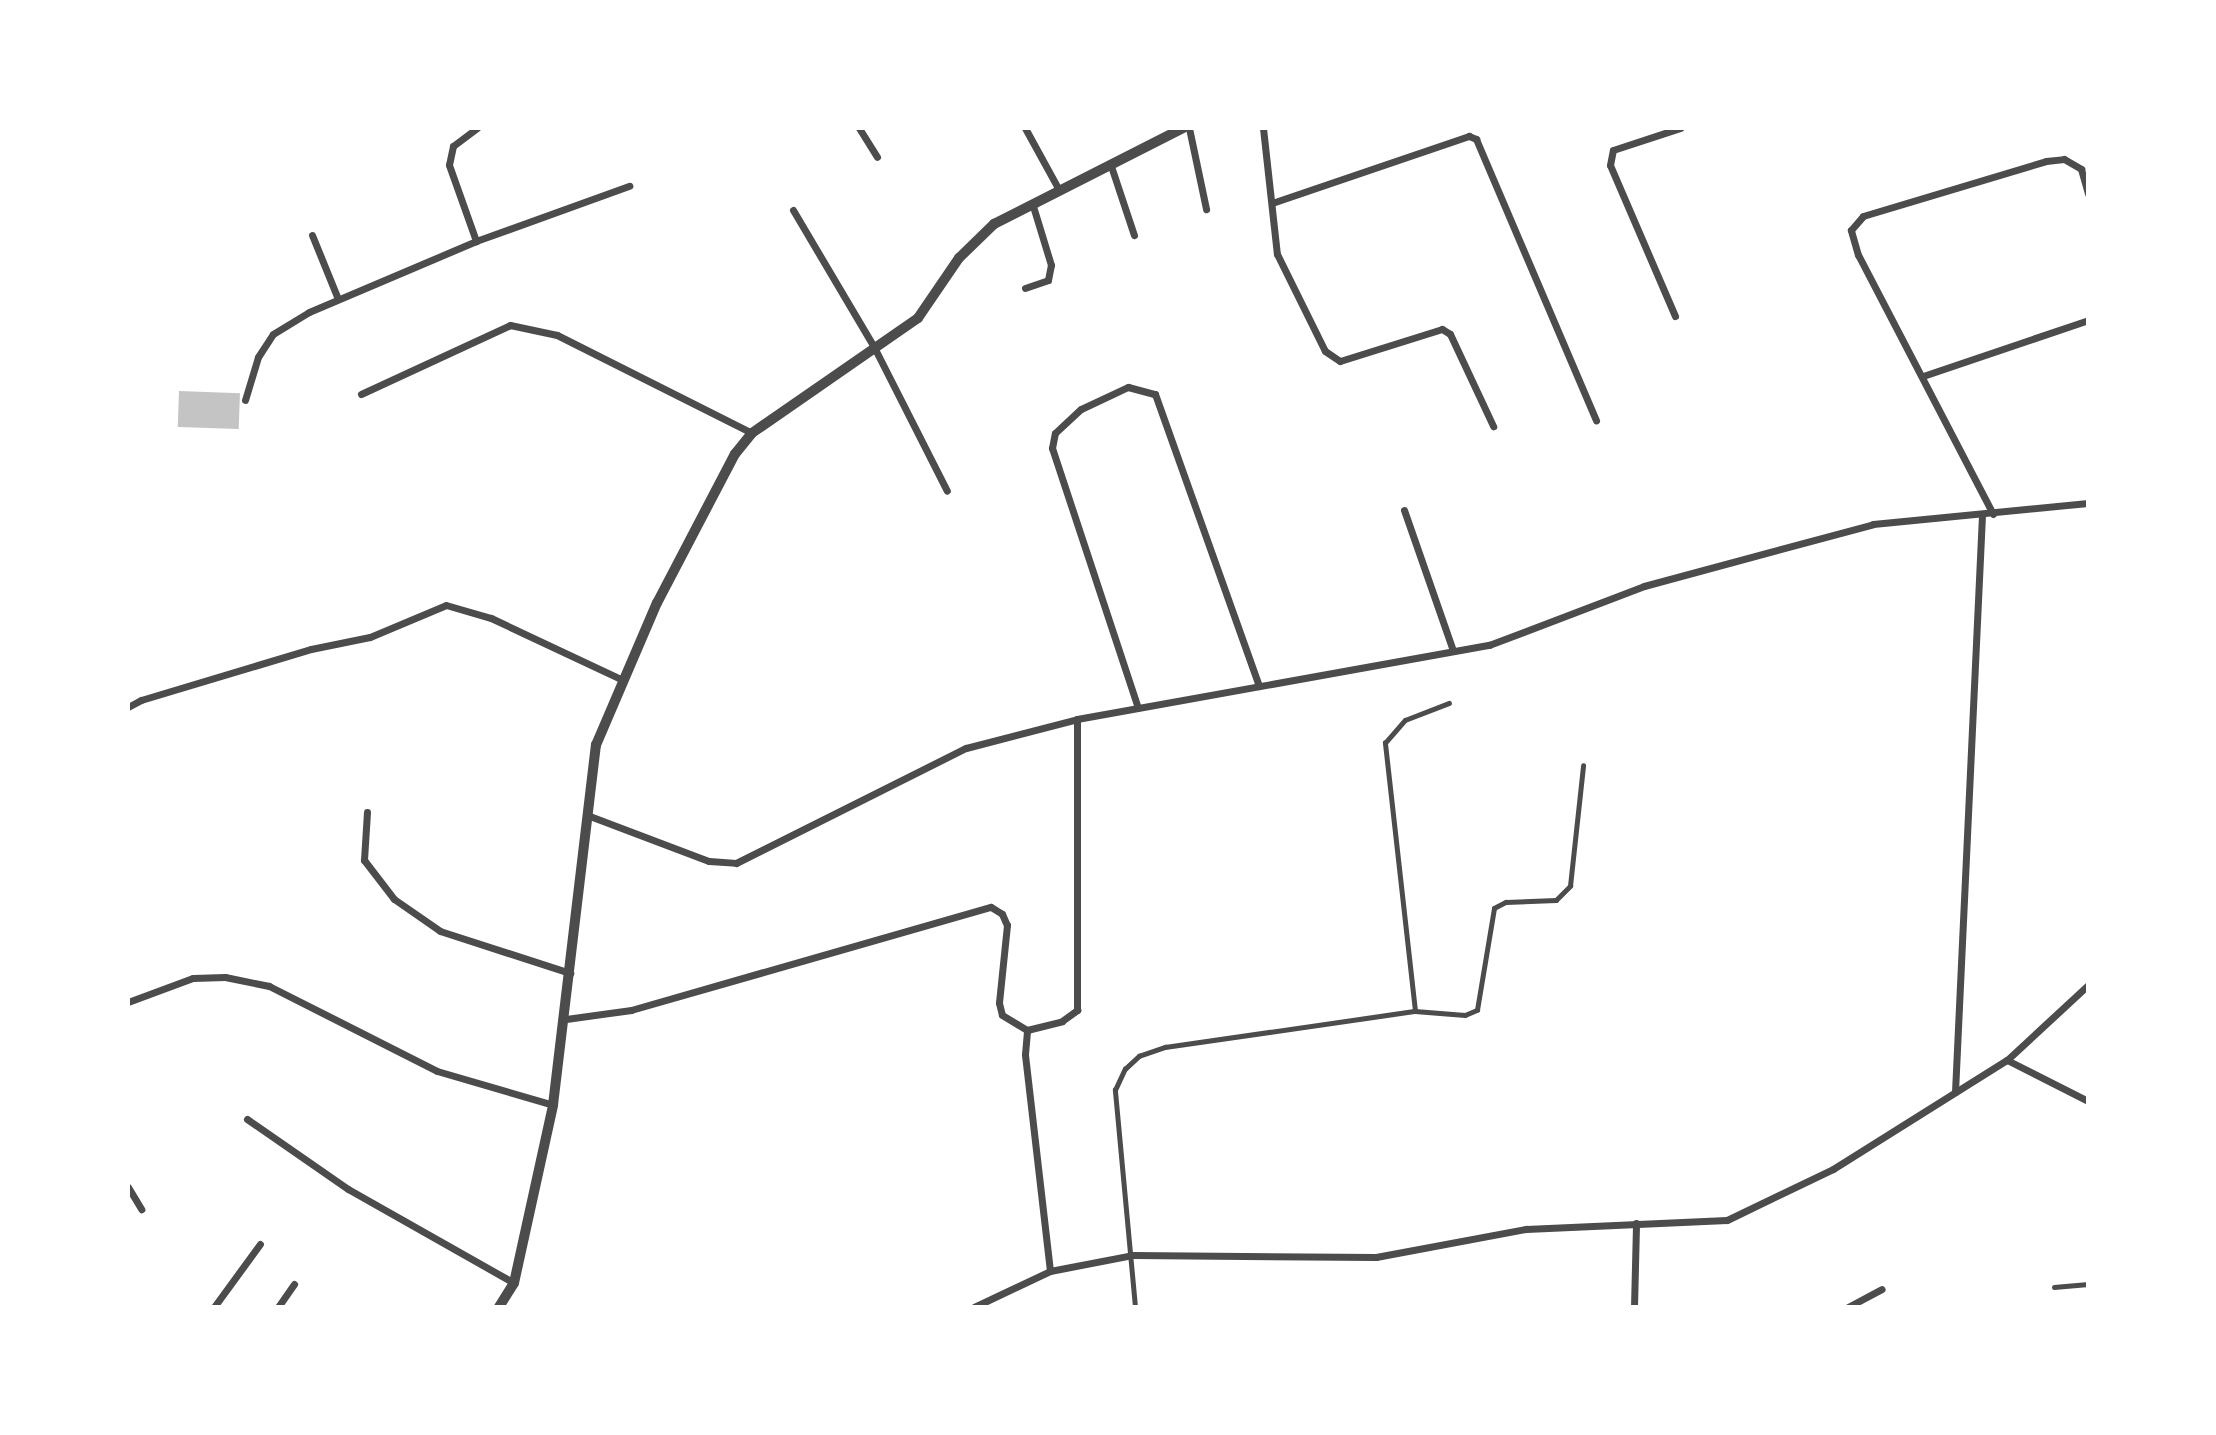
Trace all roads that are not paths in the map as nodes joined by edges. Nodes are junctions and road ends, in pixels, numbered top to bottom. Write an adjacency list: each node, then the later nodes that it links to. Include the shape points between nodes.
1 (477, 128): 19 (street, via 453,146 449,165)
2 (859, 128): 8 (street)
3 (1025, 128): 11 (street)
4 (1183, 128): 9 (street)
5 (1189, 128): 15 (street)
6 (1262, 128): 14 (street)
7 (1680, 128): 22 (street, via 1613,150 1610,165)
8 (877, 157)
9 (1110, 163): 11 (street); 18 (street)
10 (629, 186): 19 (street)
11 (1058, 188): 13 (street)
12 (2088, 194): 25 (street, via 2081,169 2064,159 1863,216 1851,230 1858,255)
13 (1032, 203): 20 (street, via 1051,265 1048,280); 24 (street, via 994,224 959,258 918,318)
14 (1272, 203): 28 (street, via 1469,136 1476,139); 29 (street, via 1277,254 1332,359 1442,329 1450,334)
15 (1206, 209)
16 (793, 211): 24 (street)
17 (312, 235): 21 (street)
18 (1134, 235)
19 (476, 241): 21 (street)
20 (1025, 288)
21 (338, 299): 27 (street, via 273,334 258,357)
22 (1675, 316)
23 (2088, 320): 25 (street)
24 (874, 347): 30 (street); 31 (street)
25 (1923, 376): 34 (street)
26 (361, 394): 30 (street, via 510,325 556,335)
27 (245, 400)
28 (1596, 419)
29 (1493, 426)
30 (752, 433): 37 (street, via 735,454 669,580)
31 (947, 491)
32 (2088, 503): 34 (street)
33 (1404, 510): 36 (street)
34 (1993, 514): 35 (street)
35 (1982, 515): 36 (street, via 1873,524 1644,586 1489,645); 53 (street)
36 (1453, 651): 38 (street)
37 (624, 680): 40 (street, via 491,618 446,605 370,637 311,649); 45 (street, via 596,745)
38 (1259, 686): 41 (street); 41 (street, via 1155,394 1128,387 1081,409 1055,433 1052,448)
39 (1449, 703): 49 (lane, via 1405,719 1385,743)
40 (128, 707)
41 (1138, 708): 42 (street)
42 (1077, 719): 45 (street, via 967,748 736,863 709,861); 51 (street, via 1079,998 1077,1010 1062,1021)
43 (1583, 765): 49 (lane, via 1570,886 1564,895 1556,900 1506,901 1494,908 1478,1010 1465,1016)
44 (367, 812): 46 (street, via 364,860 394,899 448,935)
45 (584, 814): 46 (street)
46 (570, 974): 50 (street)
47 (2088, 985): 52 (street)
48 (128, 1002): 55 (street, via 193,978 225,977 269,986 437,1071)
49 (1415, 1010): 61 (lane, via 1165,1047 1139,1056 1125,1069 1115,1090)
50 (566, 1019): 51 (street, via 631,1010 990,907 1002,914 1007,925 999,1003 1002,1015); 55 (street)
51 (1027, 1030): 62 (street, via 1025,1054)
52 (2007, 1060): 53 (street); 54 (street)
53 (1955, 1093): 59 (street, via 1833,1169 1727,1220)
54 (2088, 1101)
55 (553, 1105): 63 (street)
56 (247, 1119): 63 (street, via 348,1189)
57 (128, 1187): 58 (street)
58 (141, 1209)
59 (1636, 1223): 61 (street, via 1527,1229 1376,1257); 73 (street)
60 (260, 1244): 68 (street)
61 (1133, 1255): 62 (street); 72 (lane)
62 (1050, 1272): 71 (street)
63 (514, 1283): 70 (street)
64 (294, 1284): 69 (street)
65 (2088, 1284): 66 (lane)
66 (2054, 1287)
67 (1882, 1289): 74 (street)
68 (214, 1307)
69 (278, 1307)
70 (499, 1307)
71 (974, 1307)
72 (1135, 1307)
73 (1634, 1307)
74 (1848, 1307)

